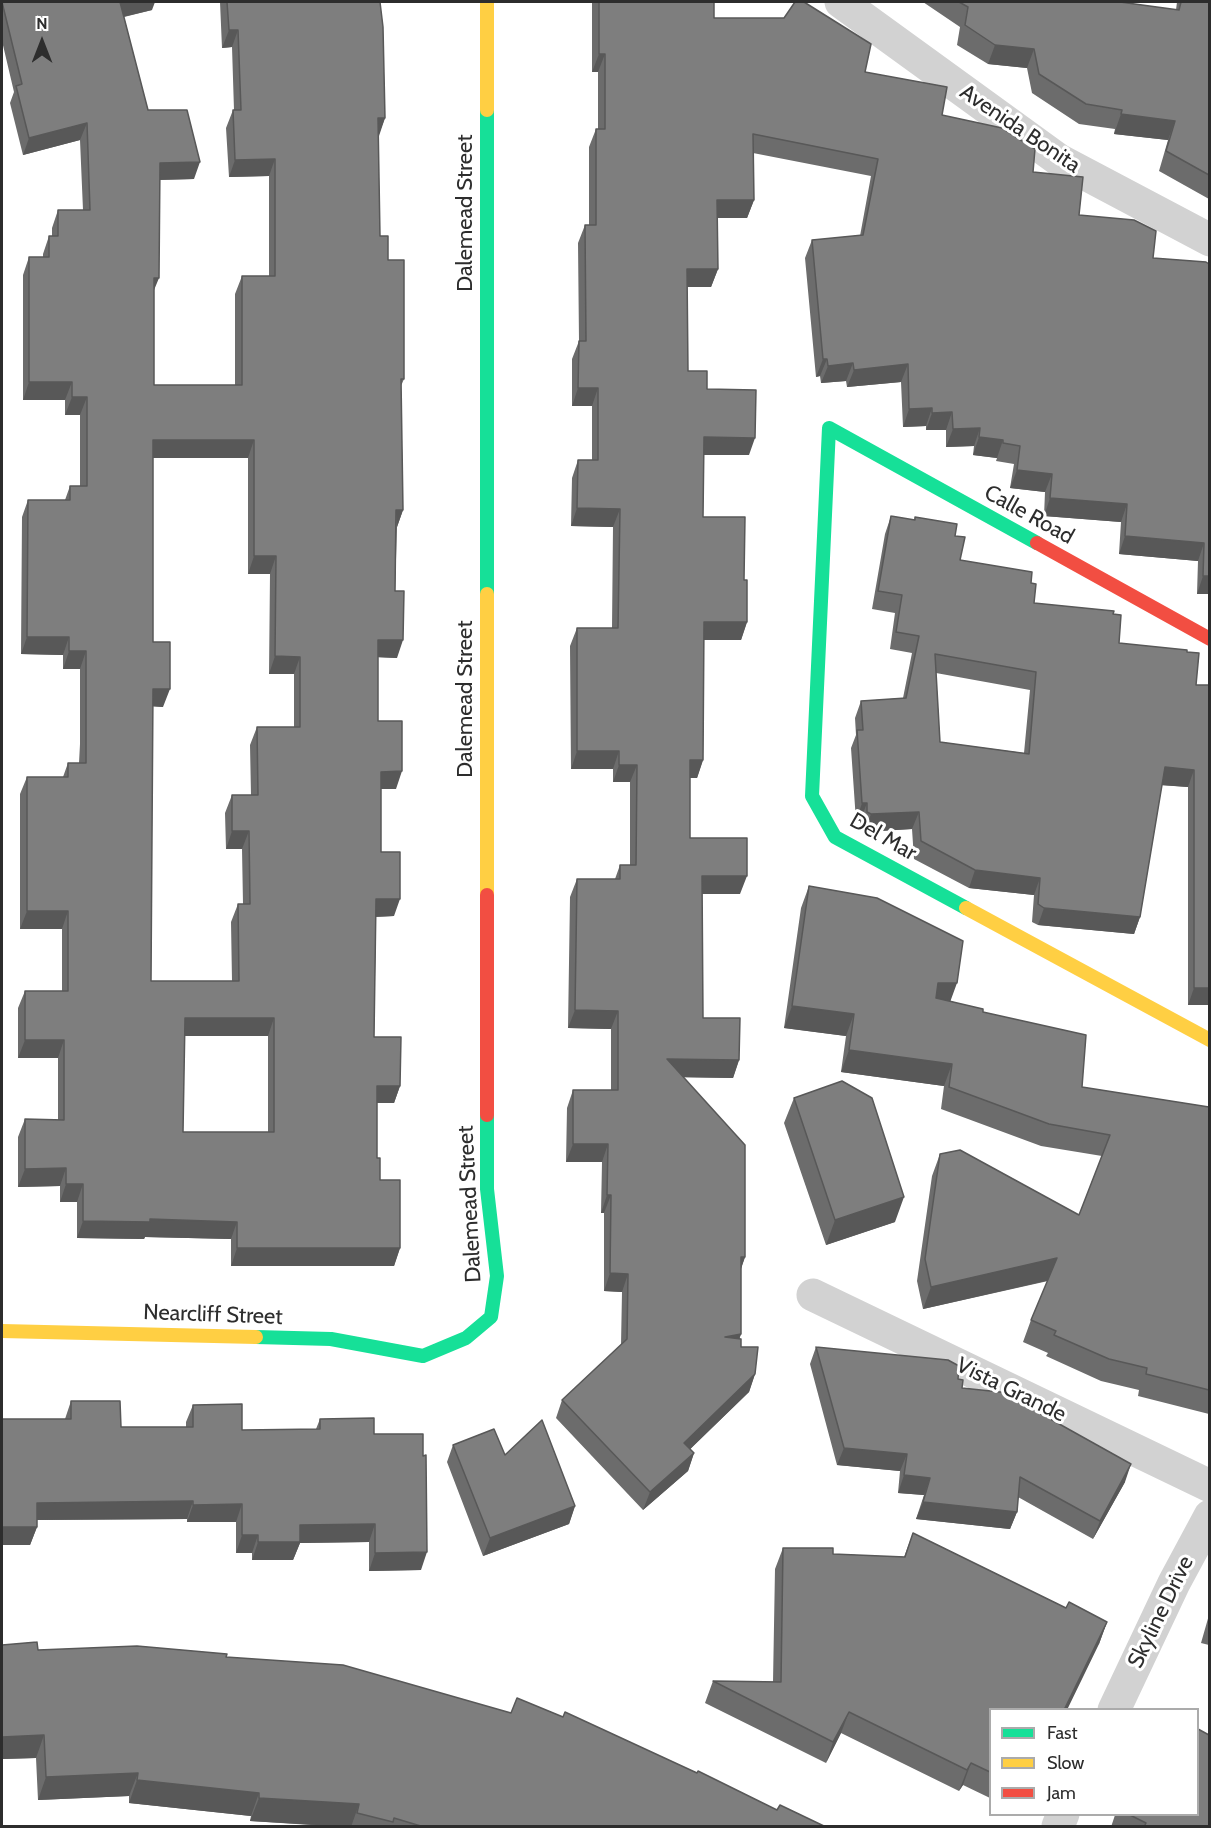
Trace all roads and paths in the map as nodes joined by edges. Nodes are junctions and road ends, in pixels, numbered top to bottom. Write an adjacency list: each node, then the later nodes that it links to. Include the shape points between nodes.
1 (487, 2): 9 (street, Dalemead Street, via 487,1189 497,1276 490,1317 466,1338)
2 (841, 2): 3 (street, Avenida Bonita, via 1059,160)
3 (1209, 240)
4 (829, 428): 5 (street, Calle Road); 6 (street, Del Mar, via 812,796 835,837)
5 (1209, 639)
6 (1209, 1040)
7 (813, 1295): 10 (street, Vista Grande)
8 (2, 1330): 9 (street, Nearcliff Street, via 331,1339)
9 (423, 1356)
10 (1209, 1486)
11 (1209, 1516): 12 (street, Skyline Drive)
12 (1115, 1708)

